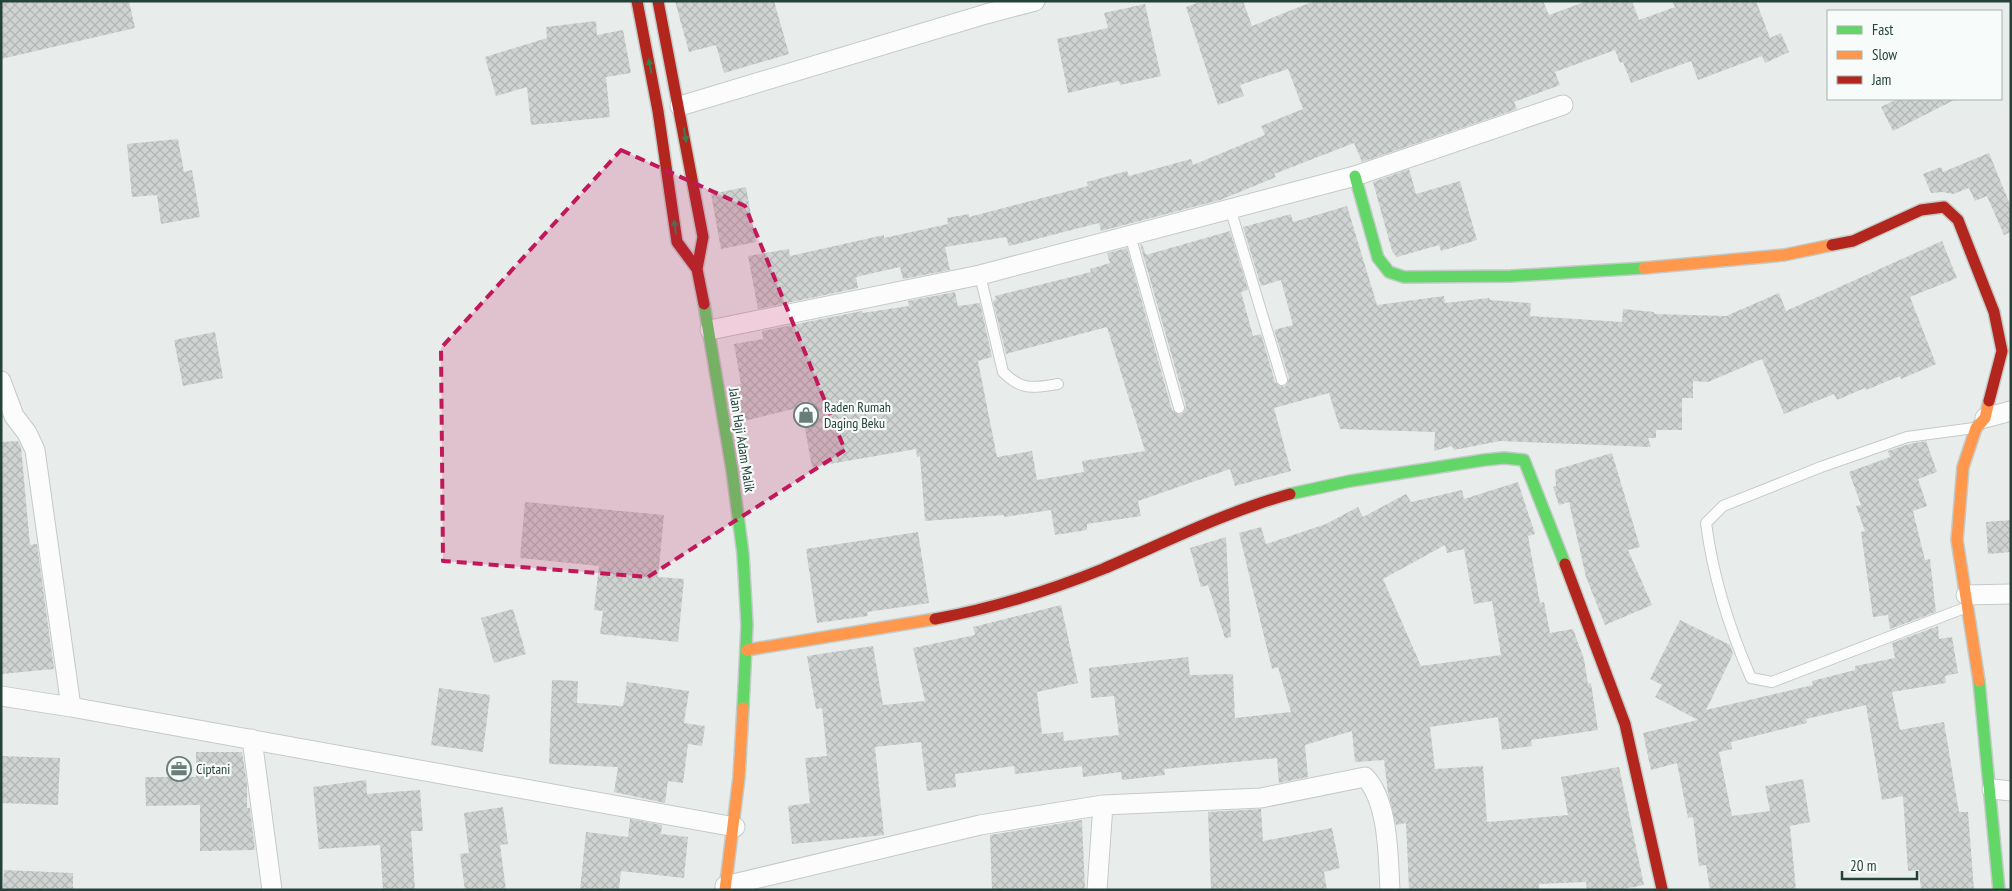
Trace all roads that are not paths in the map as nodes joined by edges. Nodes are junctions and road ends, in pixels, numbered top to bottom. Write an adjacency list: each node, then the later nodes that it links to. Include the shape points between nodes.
1 (637, 1): 9 (street, one-way to 1, via 677,242 658,111)
2 (658, 1): 5 (street, Jalan Haji Adam Malik)
3 (1035, 1): 5 (street)
4 (1562, 105): 6 (street)
5 (680, 106): 9 (street, Jalan Haji Adam Malik, one-way to 9, via 704,237)
6 (1355, 176): 7 (street); 17 (street, via 1378,258 1389,272 1404,276 1511,276 1784,256 1853,241 1921,210 1944,207 1958,220 1994,312 2002,352)
7 (1230, 208): 8 (street); 12 (lane)
8 (1130, 235): 10 (street); 15 (lane)
9 (697, 269): 11 (street, Jalan Haji Adam Malik)
10 (980, 275): 11 (street); 14 (lane, via 1003,372 1014,383 1032,388)
11 (710, 330): 20 (street, Jalan Haji Adam Malik, via 743,554)
12 (1282, 380)
13 (1, 381): 22 (street, via 14,416 35,450)
14 (1058, 384)
15 (1179, 408)
16 (2011, 411): 17 (street)
17 (1980, 423): 19 (street, via 1963,467 1957,540); 19 (lane, via 1907,437 1821,467 1723,506 1706,523 1711,562 1737,646 1751,678 1772,682)
18 (2011, 594): 19 (street)
19 (1967, 601): 24 (street)
20 (746, 650): 27 (street, Jalan Haji Adam Malik); 29 (street, via 928,621 1007,603 1079,578 1260,504 1308,491 1392,473 1485,459 1511,457 1524,460 1625,724)
21 (1, 696): 22 (street)
22 (71, 706): 23 (street)
23 (252, 739): 27 (street); 30 (street)
24 (1992, 789): 25 (street); 34 (street)
25 (2011, 790)
26 (1103, 805): 28 (street, via 980,825); 31 (street); 32 (street, via 1261,798 1365,777 1373,786 1385,826)
27 (735, 826): 28 (street, Jalan Haji Adam Malik)
28 (725, 888)
29 (1664, 889): 33 (street)
30 (272, 890)
31 (1097, 890)
32 (1390, 890)
33 (1652, 890)
34 (1999, 890)

